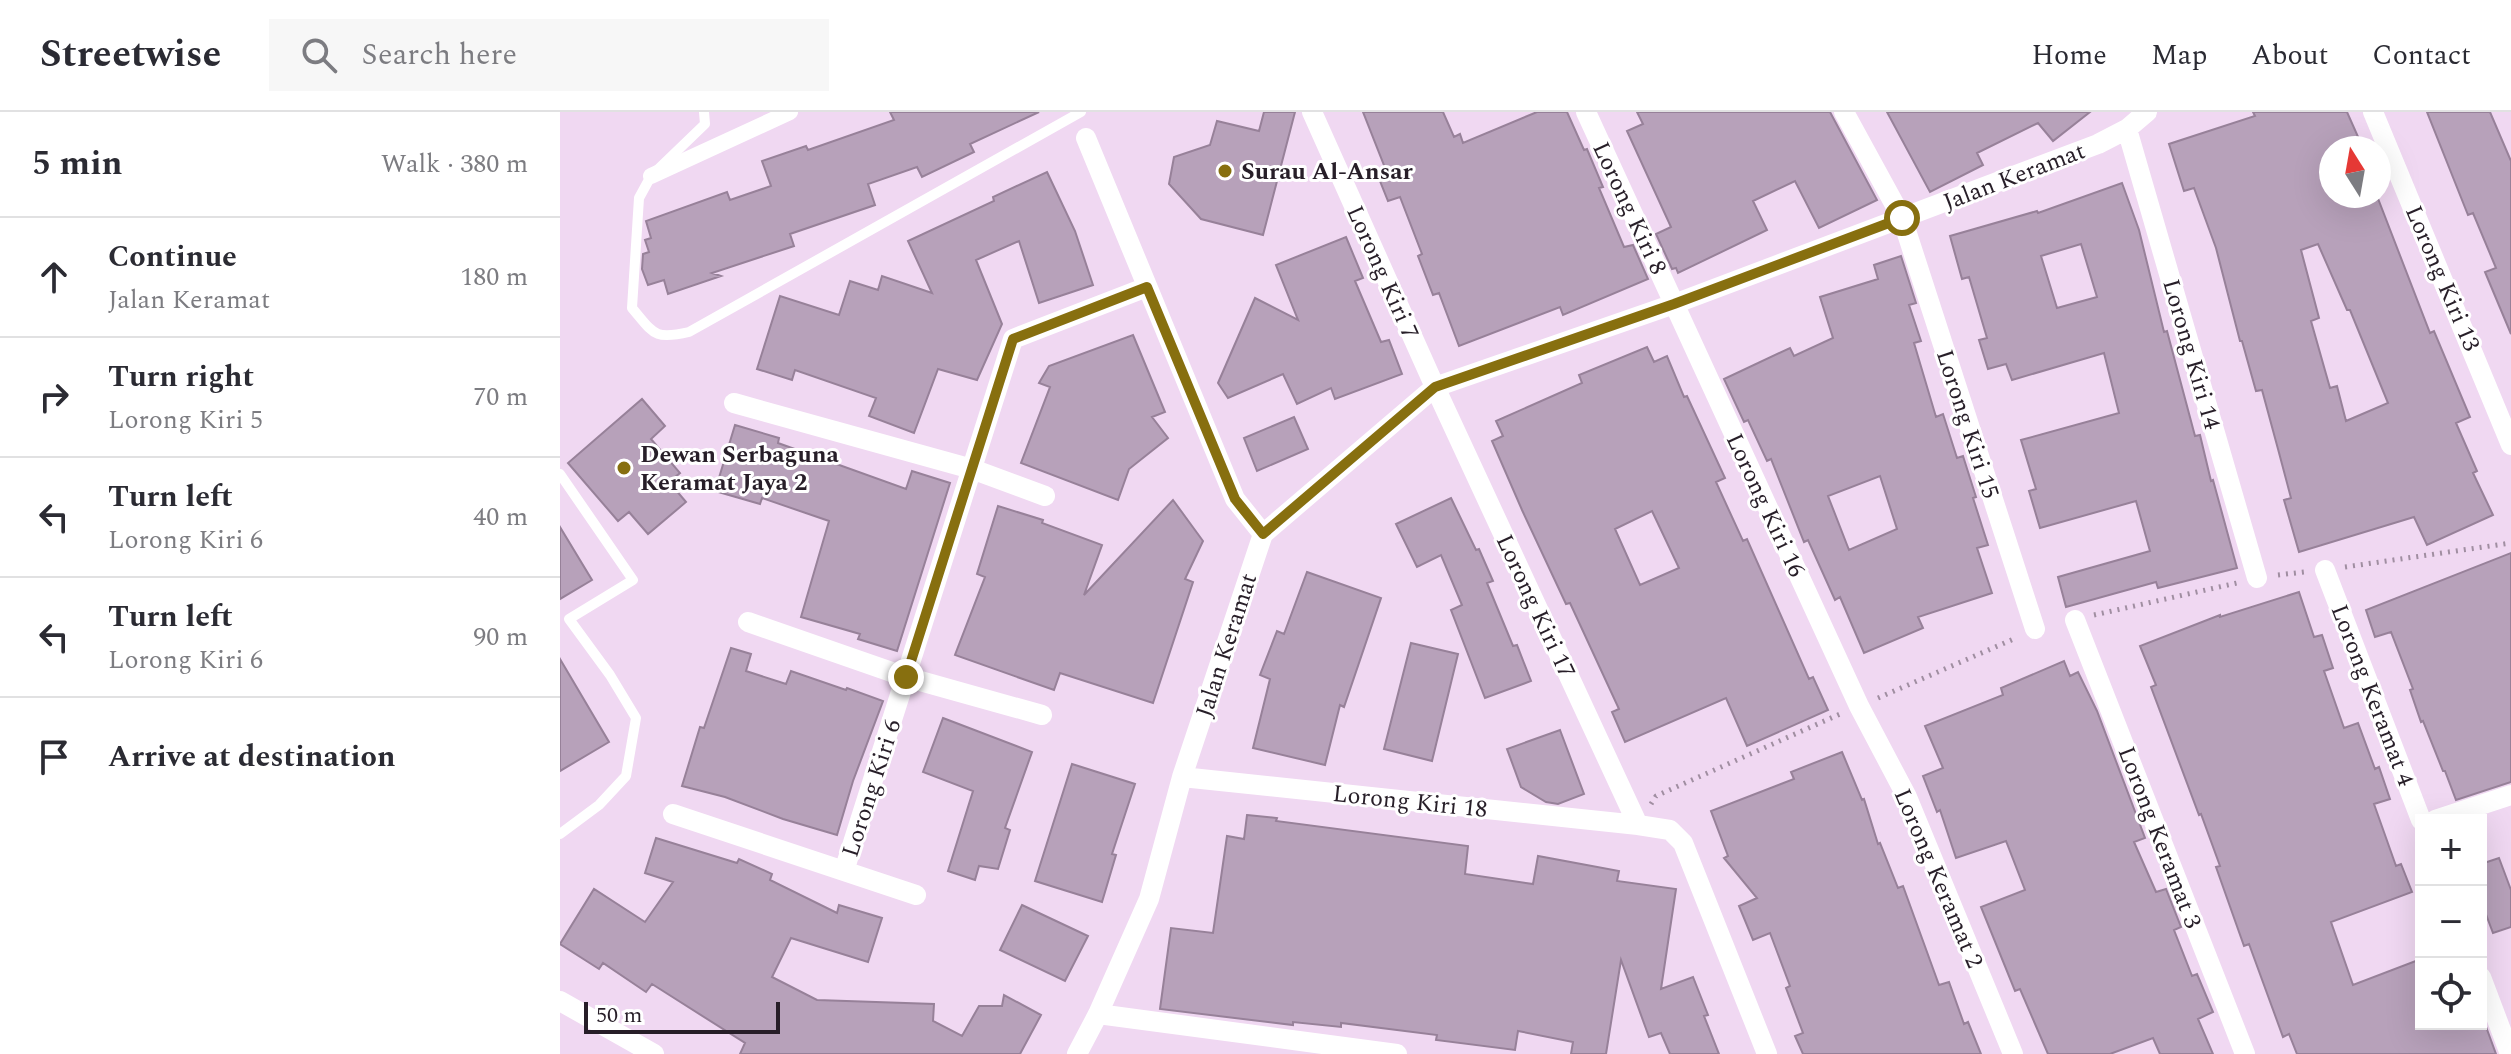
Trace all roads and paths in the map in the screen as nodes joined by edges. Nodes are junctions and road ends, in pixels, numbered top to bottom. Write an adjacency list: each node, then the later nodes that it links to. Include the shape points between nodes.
1 (704, 112): 11 (lane, via 705,124)
2 (790, 112): 11 (street)
3 (1312, 112): 15 (street, Lorong Kiri 7)
4 (1586, 112): 14 (street, Lorong Kiri 8)
5 (1844, 112): 12 (street, Lorong Kiri 15)
6 (2147, 112): 9 (street, Jalan Keramat)
7 (2373, 112): 17 (street, Lorong Kiri 13)
8 (1078, 113): 10 (lane); 11 (lane, via 689,332 665,337 632,308 639,198)
9 (2127, 129): 12 (street, Jalan Keramat); 23 (street, Lorong Kiri 14)
10 (1086, 138): 13 (street)
11 (651, 176)
12 (1902, 218): 14 (street, Jalan Keramat); 26 (street, Lorong Kiri 15)
13 (1147, 287): 18 (street, Lorong Kiri 6, via 1013,339); 21 (street, via 1235,499)
14 (1674, 304): 15 (street, Jalan Keramat); 28 (street, Lorong Kiri 16)
15 (1435, 387): 21 (street, Jalan Keramat); 35 (street, Lorong Kiri 17)
16 (734, 403): 18 (street)
17 (2511, 445)
18 (972, 469): 20 (street); 27 (street, Lorong Kiri 6)
19 (560, 474): 36 (lane, via 633,580 569,619 636,718 626,776)
20 (1045, 496)
21 (1263, 534): 30 (street, Jalan Keramat)
22 (2325, 570): 33 (street, Lorong Keramat 4)
23 (2257, 578)
24 (2075, 620): 48 (street, Lorong Keramat 3)
25 (748, 622): 27 (street)
26 (2035, 629)
27 (906, 677): 29 (street); 37 (street, Lorong Kiri 6)
28 (1859, 706): 47 (street, Lorong Keramat 2, via 1907,797)
29 (1042, 715)
30 (1182, 777): 35 (street, Lorong Kiri 18); 41 (street, Jalan Keramat, via 1149,899)
31 (2511, 795): 34 (street)
32 (673, 814): 37 (street)
33 (2419, 814)
34 (2453, 814)
35 (1638, 825): 46 (street, Lorong Kiri 18, via 1670,830 1683,843)
36 (560, 834)
37 (844, 871): 38 (street)
38 (916, 895)
39 (2487, 992): 42 (street)
40 (560, 1001): 43 (street)
41 (1098, 1014): 44 (street, Jalan Keramat); 45 (street)
42 (2509, 1047)
43 (654, 1054)
44 (1077, 1054)
45 (1397, 1054)
46 (1767, 1054)
47 (2013, 1054)
48 (2245, 1054)

